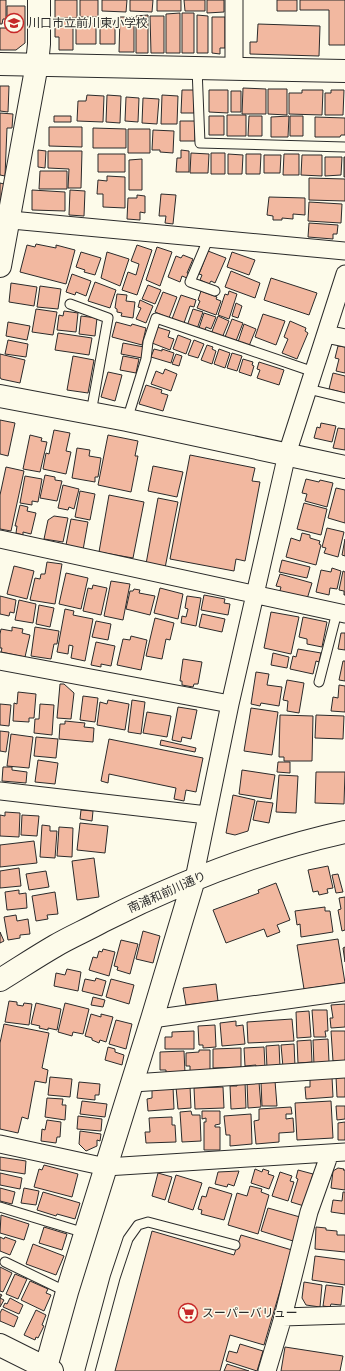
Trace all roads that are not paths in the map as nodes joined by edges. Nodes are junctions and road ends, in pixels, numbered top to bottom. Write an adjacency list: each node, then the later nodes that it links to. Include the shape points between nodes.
1 (39, 0): 4 (street)
2 (234, 0): 6 (street)
3 (0, 64): 4 (street)
4 (37, 64): 5 (street); 9 (street)
5 (197, 68): 6 (street); 8 (lane, via 200,143)
6 (234, 69): 7 (street)
7 (345, 71)
8 (345, 147)
9 (5, 219): 10 (street); 12 (street)
10 (209, 237): 11 (street); 14 (lane, via 190,282)
11 (345, 251)
12 (0, 266)
13 (345, 274): 16 (street)
14 (215, 291)
15 (70, 304): 22 (lane, via 108,318)
16 (326, 334): 17 (street); 18 (street)
17 (345, 338)
18 (314, 372): 19 (street); 23 (lane, via 156,318)
19 (308, 389): 21 (lane); 24 (street)
20 (0, 396): 22 (street)
21 (345, 398)
22 (91, 413): 23 (street)
23 (127, 420): 24 (street)
24 (287, 454): 25 (street); 27 (street)
25 (345, 467)
26 (0, 539): 27 (street)
27 (255, 594): 28 (street); 31 (street)
28 (341, 613): 30 (lane)
29 (0, 661): 31 (street)
30 (319, 682)
31 (230, 704): 33 (street)
32 (0, 791): 33 (street)
33 (207, 816): 35 (street)
34 (345, 832): 35 (street, 南浦和前川通り, via 250,857)
35 (194, 879): 36 (street, 南浦和前川通り, via 125,910 56,946); 38 (street)
36 (0, 980)
37 (345, 992): 38 (street)
38 (152, 1019): 40 (street)
39 (345, 1069): 40 (street)
40 (133, 1082): 43 (street)
41 (0, 1144): 43 (street)
42 (337, 1153): 43 (street); 50 (street, via 309,1212)
43 (106, 1167): 45 (street)
44 (0, 1207): 45 (lane)
45 (86, 1233): 48 (street)
46 (235, 1245): 53 (lane, via 148,1222 138,1225 128,1239 117,1271)
47 (5, 1262): 48 (lane)
48 (67, 1292): 52 (street)
49 (345, 1315): 50 (street)
50 (283, 1317): 54 (street)
51 (0, 1345): 52 (street)
52 (47, 1370)
53 (90, 1371)
54 (267, 1371)

